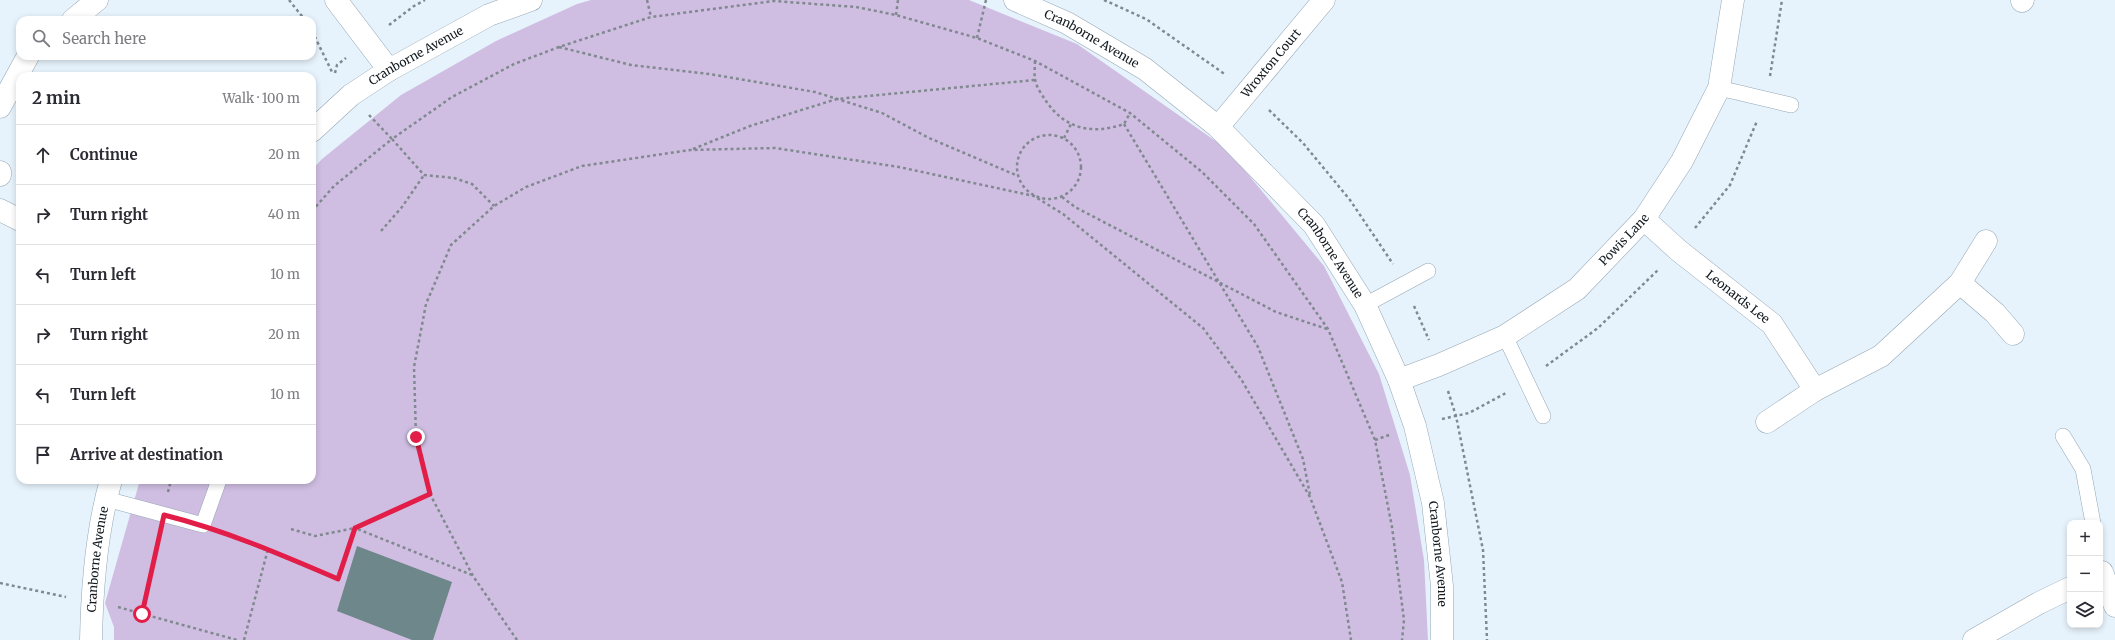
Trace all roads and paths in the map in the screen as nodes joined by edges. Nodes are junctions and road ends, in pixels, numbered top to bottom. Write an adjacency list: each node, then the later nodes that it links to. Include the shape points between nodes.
1 (97, 0): 12 (street)
2 (289, 0): 13 (path)
3 (336, 0): 20 (street)
4 (531, 0): 20 (street, Cranborne Avenue, via 489,16)
5 (646, 0): 14 (path)
6 (898, 0): 11 (path)
7 (986, 0): 16 (path)
8 (1015, 0): 33 (street, Cranborne Avenue, via 1067,23 1145,69)
9 (1324, 0): 33 (street, Wroxton Court)
10 (1733, 0): 24 (street, Powis Lane)
11 (896, 15): 14 (path, via 856,7 774,1); 16 (path)
12 (77, 16)
13 (302, 16)
14 (652, 17): 17 (path)
15 (316, 38): 25 (path, via 334,76)
16 (977, 38): 19 (path)
17 (559, 47): 26 (path, via 631,65 709,74 815,92); 35 (path, via 514,64 452,97)
18 (26, 60): 21 (street)
19 (1035, 61): 23 (path); 29 (path)
20 (389, 70): 25 (street, Cranborne Avenue)
21 (19, 72)
22 (16, 78): 28 (street)
23 (1035, 80): 26 (path); 30 (path, via 1050,107 1066,123)
24 (1719, 88): 27 (lane); 47 (street, Powis Lane, via 1682,161)
25 (351, 95): 32 (street, Cranborne Avenue); 35 (path)
26 (837, 99): 36 (path, via 750,126); 40 (path, via 882,113 929,138)
27 (1791, 105)
28 (0, 107)
29 (1130, 113): 31 (path); 54 (path, via 1202,172 1254,224)
30 (1071, 124): 31 (path, via 1088,130 1109,129); 34 (path)
31 (1124, 124): 51 (path)
32 (316, 127)
33 (1218, 127): 53 (street, Cranborne Avenue, via 1314,225)
34 (1064, 138): 40 (path, via 1044,135 1034,138 1025,145 1019,154); 42 (path, via 1078,153 1081,174 1077,183)
35 (392, 139): 39 (path); 43 (path, via 334,186)
36 (690, 150): 41 (path, via 775,148 899,167); 44 (path, via 582,166 526,187)
37 (0, 172): 38 (street)
38 (0, 175)
39 (424, 175): 44 (path, via 454,178 472,184); 48 (path)
40 (1018, 176): 41 (path, via 1022,186)
41 (1034, 196): 42 (path, via 1051,200); 66 (path, via 1063,214 1203,328 1241,379)
42 (1062, 197): 51 (path, via 1075,207)
43 (316, 206)
44 (494, 206): 65 (path, via 451,245 426,304 414,367 416,437)
45 (0, 210): 46 (street)
46 (16, 218)
47 (1644, 219): 56 (street, Powis Lane, via 1577,289); 58 (street, Leonards Lee, via 1678,250 1772,324)
48 (381, 232)
49 (1986, 240): 52 (street)
50 (1428, 271): 53 (lane)
51 (1218, 281): 54 (path, via 1276,312); 66 (path, via 1258,347 1282,402 1304,459)
52 (1960, 283): 55 (street); 58 (street, via 1880,356)
53 (1365, 304): 57 (street, Cranborne Avenue)
54 (1328, 329): 85 (path, via 1375,440 1392,527 1404,620)
55 (2014, 334)
56 (1504, 336): 57 (street, Powis Lane, via 1440,365); 59 (lane)
57 (1399, 380): 86 (street, Cranborne Avenue, via 1415,426 1433,503 1442,586)
58 (1815, 390): 60 (street)
59 (1543, 416)
60 (1767, 422)
61 (2063, 436): 68 (lane, via 2082,469)
62 (170, 484): 67 (path)
63 (218, 484): 69 (lane)
64 (108, 490): 67 (lane); 77 (street, Cranborne Avenue)
65 (430, 494): 70 (path); 74 (path)
66 (1310, 497): 84 (path, via 1342,582)
67 (164, 515): 69 (lane); 79 (path)
68 (2092, 520)
69 (203, 525): 72 (path)
70 (355, 528): 71 (path, via 315,536); 72 (path, via 338,579); 74 (path)
71 (290, 529)
72 (268, 549): 82 (path)
73 (2104, 568): 78 (street)
74 (473, 576): 83 (path)
75 (0, 583): 77 (path)
76 (2067, 589): 87 (street)
77 (82, 600): 79 (path); 80 (street, Cranborne Avenue)
78 (2115, 606)
79 (142, 614): 81 (path)
80 (91, 640)
81 (237, 640)
82 (244, 640)
83 (517, 640)
84 (1351, 640)
85 (1402, 640)
86 (1442, 640)
87 (1974, 640)

